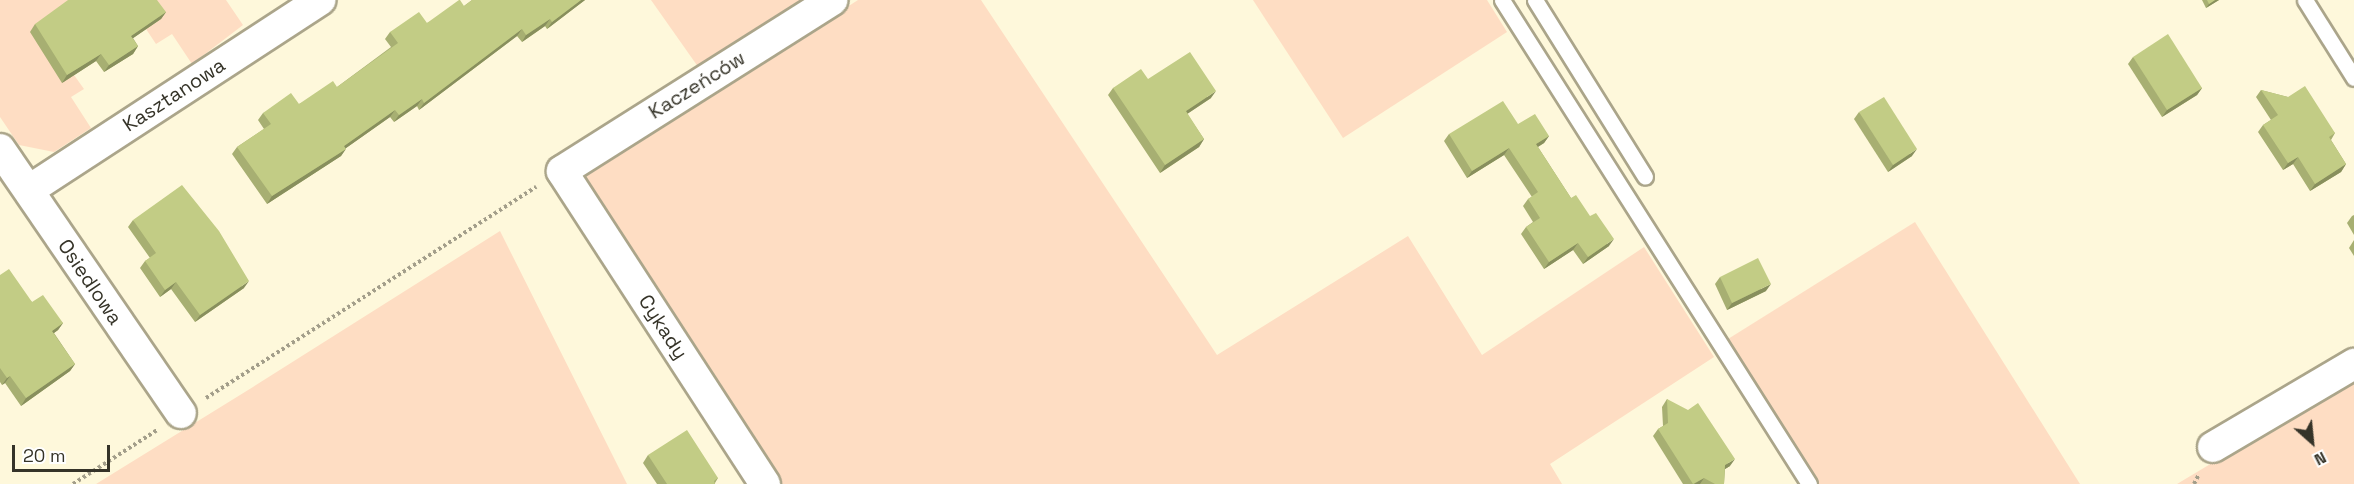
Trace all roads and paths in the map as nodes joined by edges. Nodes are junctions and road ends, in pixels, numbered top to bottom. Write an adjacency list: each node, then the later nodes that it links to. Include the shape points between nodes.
1 (320, 0): 10 (street, Kasztanowa)
2 (833, 0): 8 (street, Kaczeńców)
3 (1503, 0): 16 (lane)
4 (1535, 0): 9 (lane)
5 (2305, 0): 6 (lane)
6 (2354, 78)
7 (0, 149): 10 (street, Osiedlowa)
8 (562, 171): 12 (path, via 247,375); 15 (street, Cykady)
9 (1645, 177)
10 (28, 190): 12 (street, Osiedlowa)
11 (2354, 364): 13 (street)
12 (180, 414): 14 (path)
13 (2213, 447)
14 (73, 484)
15 (765, 484)
16 (1809, 484)

